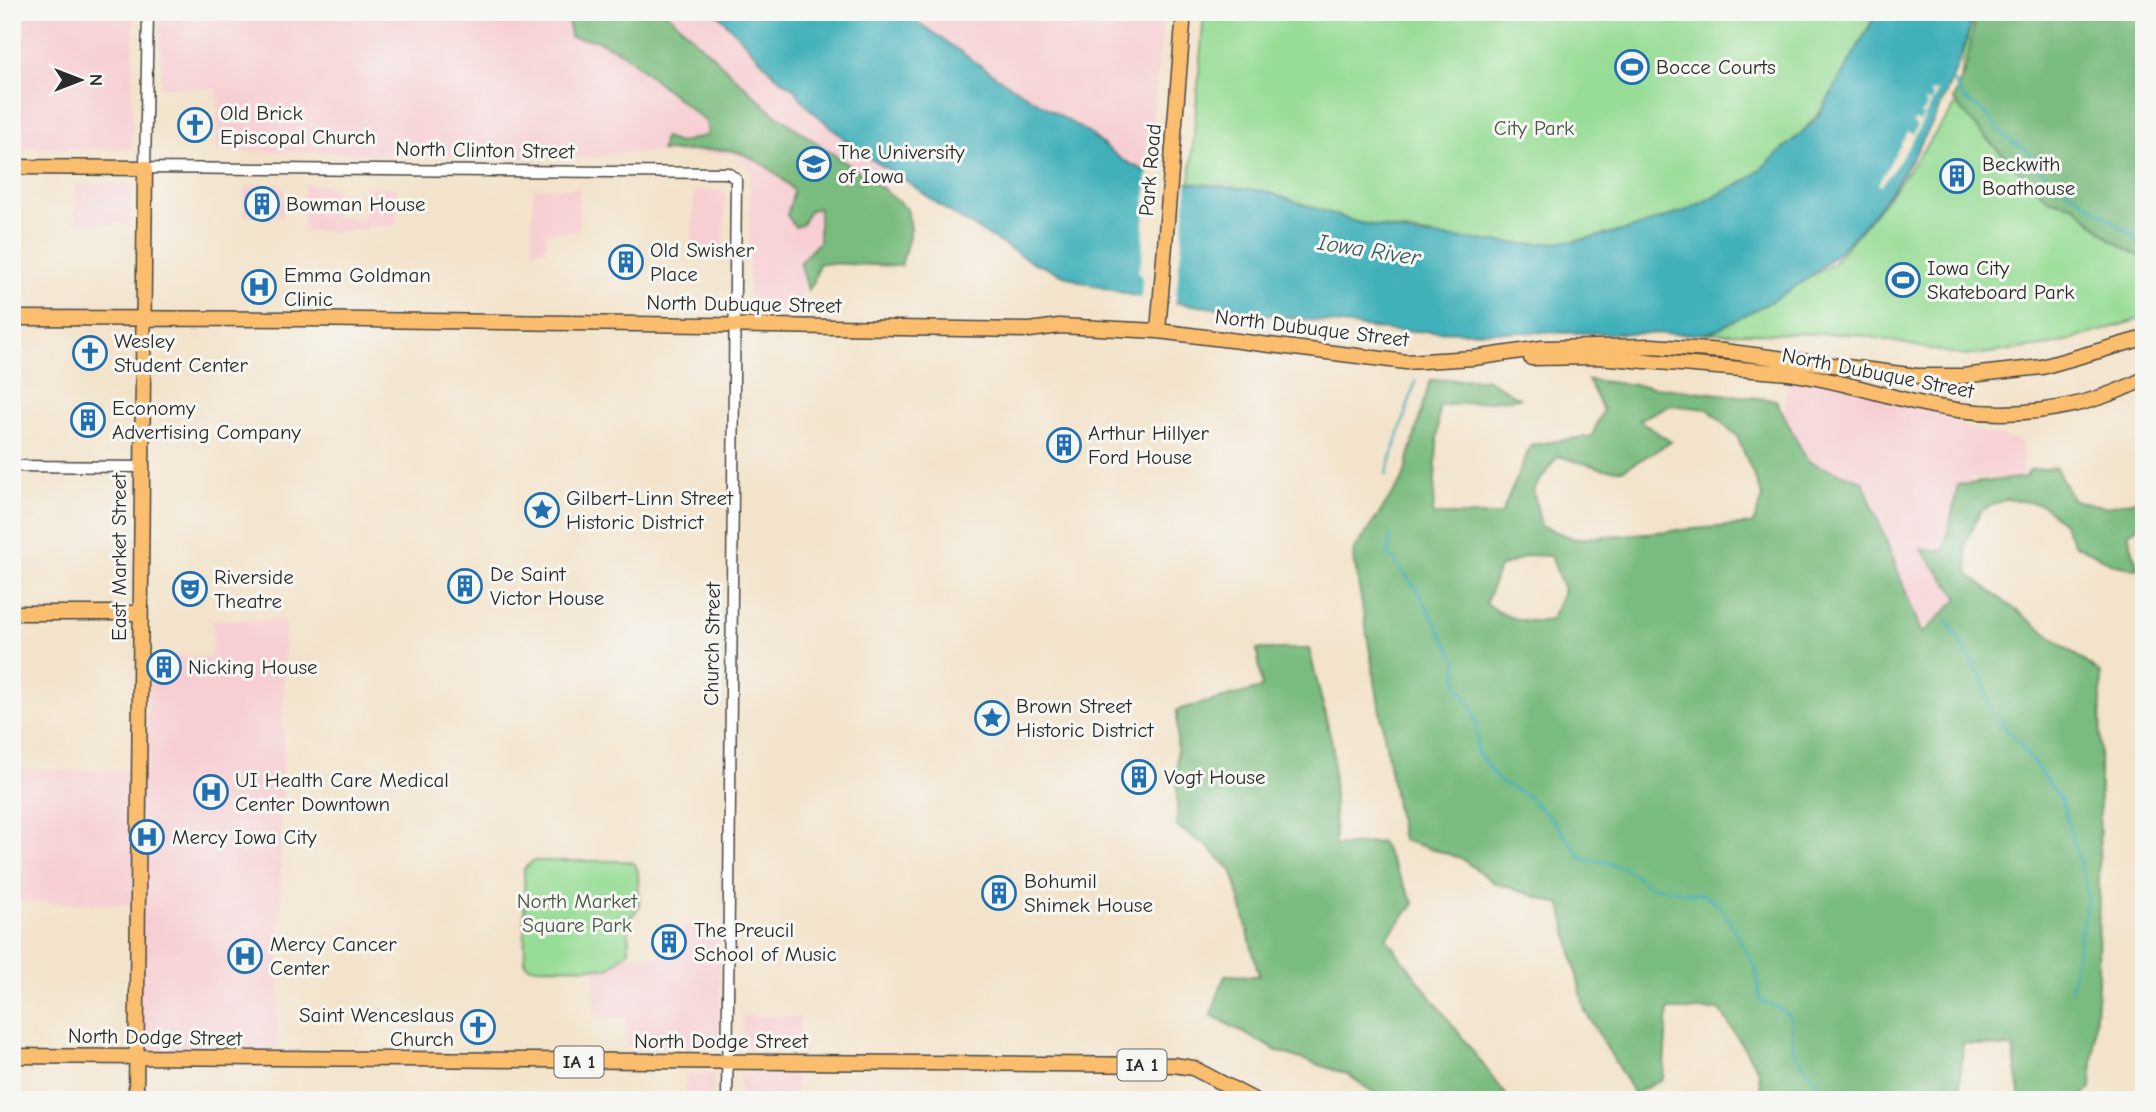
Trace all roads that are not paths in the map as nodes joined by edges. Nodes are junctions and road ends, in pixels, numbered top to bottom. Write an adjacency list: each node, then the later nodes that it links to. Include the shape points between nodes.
1 (1184, 12): 9 (main road, Park Road)
2 (148, 13): 4 (street, East Market Street)
3 (12, 167): 4 (main road, North Clinton Street)
4 (145, 168): 5 (street, North Clinton Street, via 728,173); 6 (main road, East Market Street)
5 (738, 188): 8 (street, Church Street)
6 (143, 317): 7 (main road, North Dubuque Street); 8 (main road, North Dubuque Street); 14 (main road, East Market Street)
7 (12, 318)
8 (735, 324): 9 (main road, North Dubuque Street); 19 (street, Church Street)
9 (1158, 331): 11 (main road, North Dubuque Street, via 1394,361)
10 (2144, 338): 11 (main road, North Dubuque Street, via 2061,363 1962,376 1885,374 1723,351 1652,346 1553,347)
11 (1474, 358): 12 (main road, North Dubuque Street, via 1598,357 1789,373 1981,414 2074,406)
12 (2144, 379)
13 (12, 466): 14 (street)
14 (140, 467): 16 (main road, East Market Street)
15 (12, 613): 16 (main road)
16 (139, 614): 18 (main road, East Market Street)
17 (12, 1056): 18 (main road, North Dodge Street / IA 1)
18 (136, 1058): 19 (main road, North Dodge Street / IA 1); 20 (main road, East Market Street)
19 (727, 1062): 21 (street, Church Street); 22 (main road, North Dodge Street / IA 1, via 1174,1065 1193,1068)
20 (136, 1100)
21 (726, 1100)
22 (1254, 1100)

